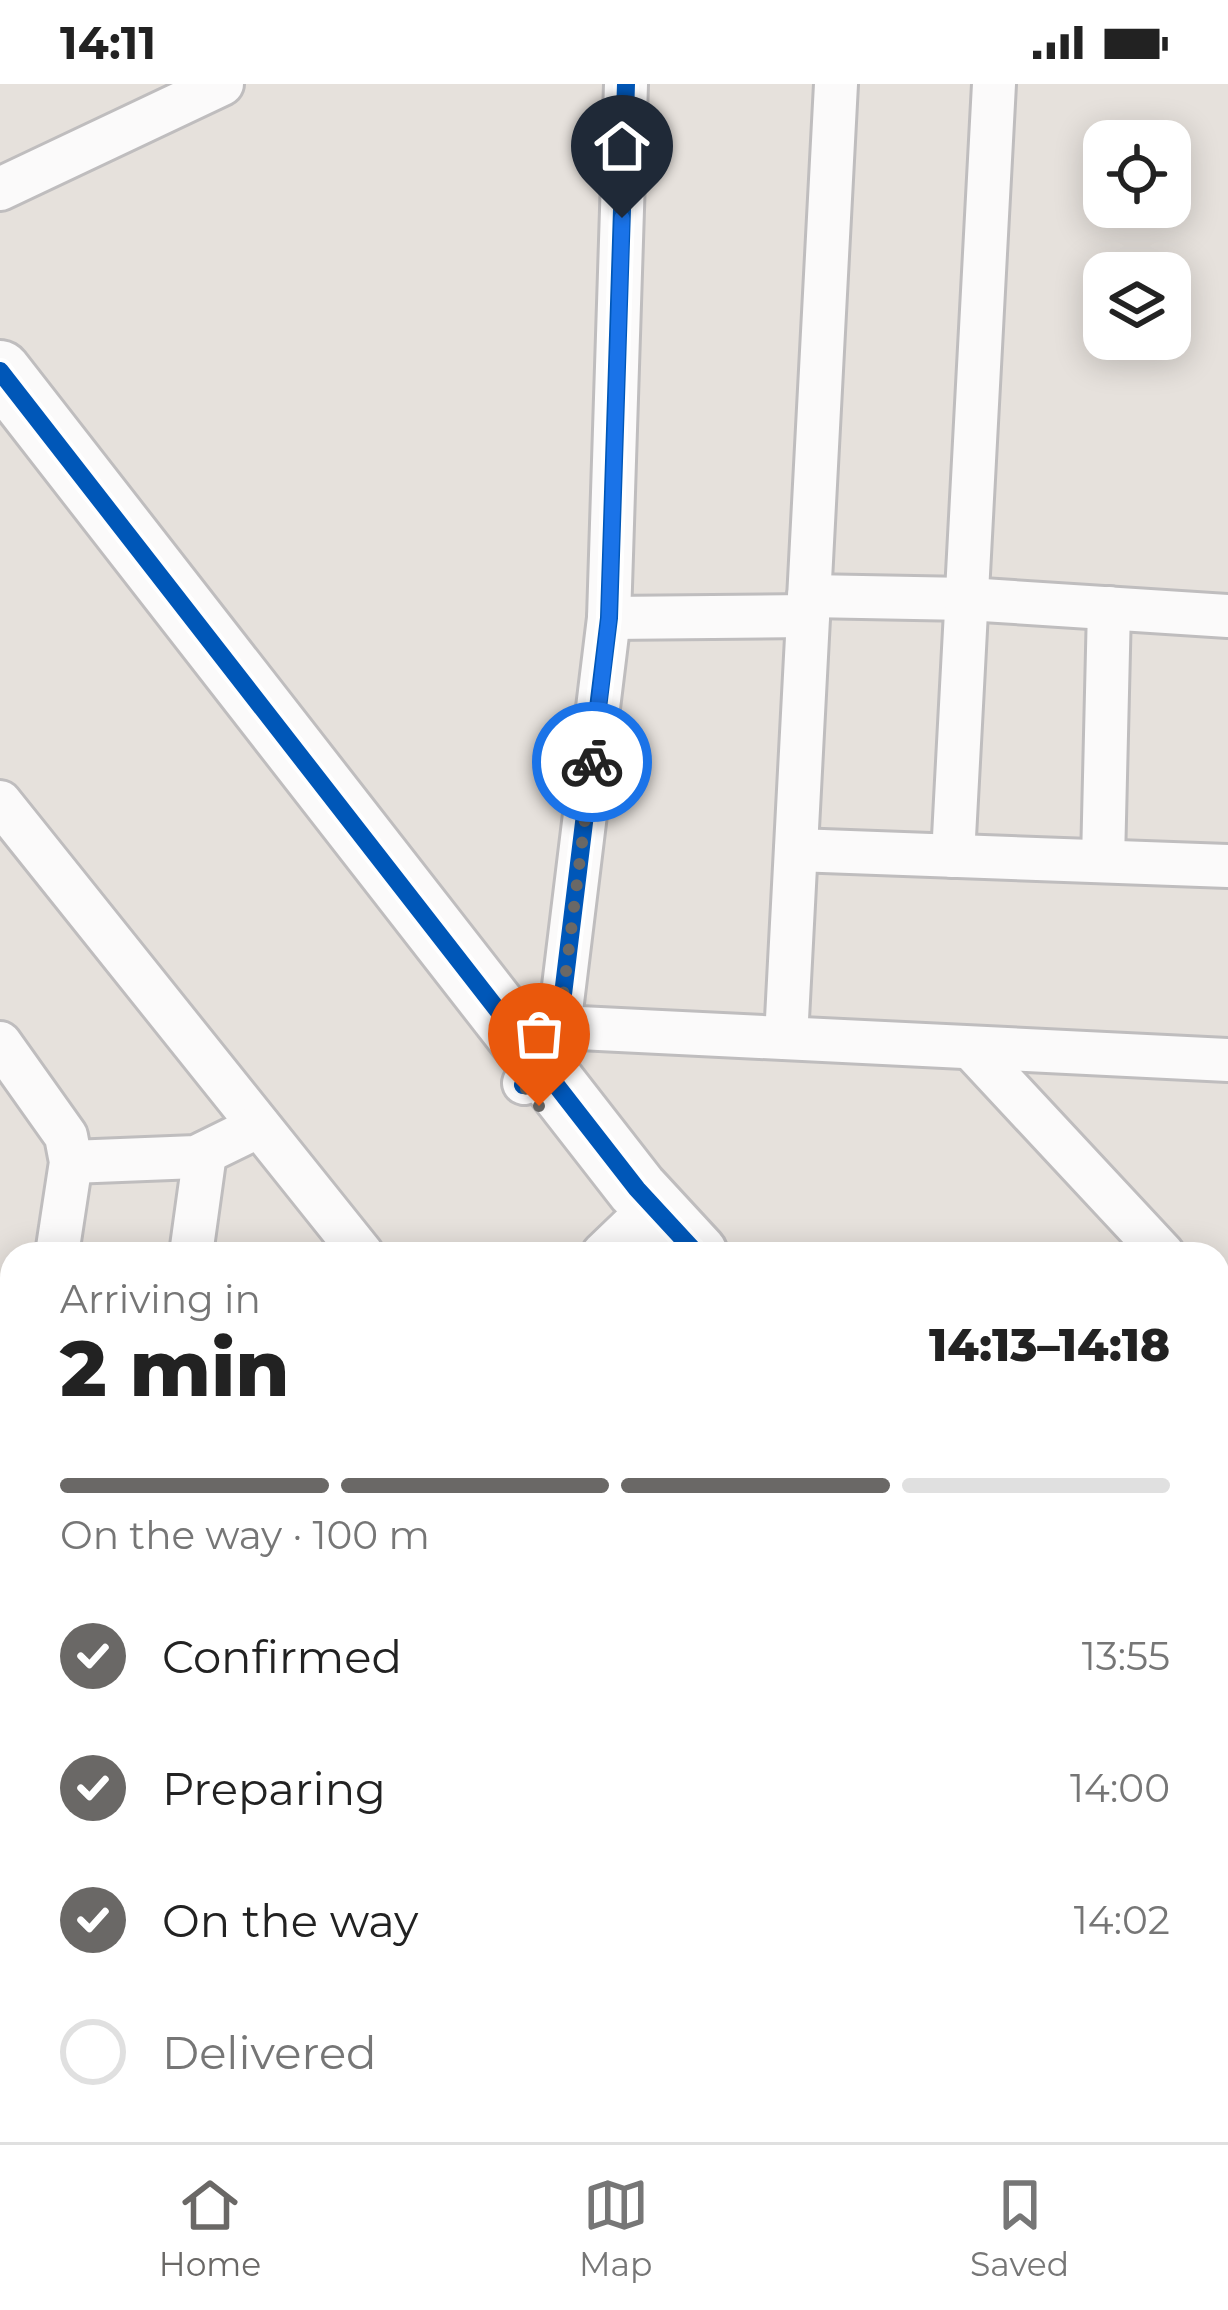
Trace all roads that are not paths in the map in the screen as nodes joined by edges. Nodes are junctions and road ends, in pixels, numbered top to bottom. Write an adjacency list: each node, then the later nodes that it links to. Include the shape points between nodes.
1 (222, 84): 5 (street)
2 (626, 84): 12 (street)
3 (836, 84): 9 (street)
4 (994, 84): 8 (street)
5 (0, 189)
6 (0, 371): 21 (street)
7 (0, 419): 21 (street, via 188,662)
8 (967, 599): 9 (street); 10 (street); 15 (street)
9 (809, 606): 12 (street); 14 (street)
10 (1109, 608): 11 (street); 16 (street)
11 (1228, 616)
12 (609, 618): 21 (street)
13 (0, 802): 23 (street)
14 (796, 850): 15 (street); 18 (street)
15 (953, 856): 16 (street)
16 (1103, 861): 17 (street)
17 (1228, 866)
18 (786, 1038): 20 (street); 21 (street)
19 (0, 1043): 25 (street, via 66,1136)
20 (971, 1048): 22 (street); 30 (street)
21 (540, 1058): 26 (street)
22 (1228, 1060)
23 (259, 1126): 24 (street); 29 (street)
24 (206, 1153): 25 (street); 28 (street)
25 (71, 1162): 27 (street)
26 (637, 1235)
27 (59, 1242)
28 (193, 1242)
29 (352, 1242)
30 (1152, 1242)

